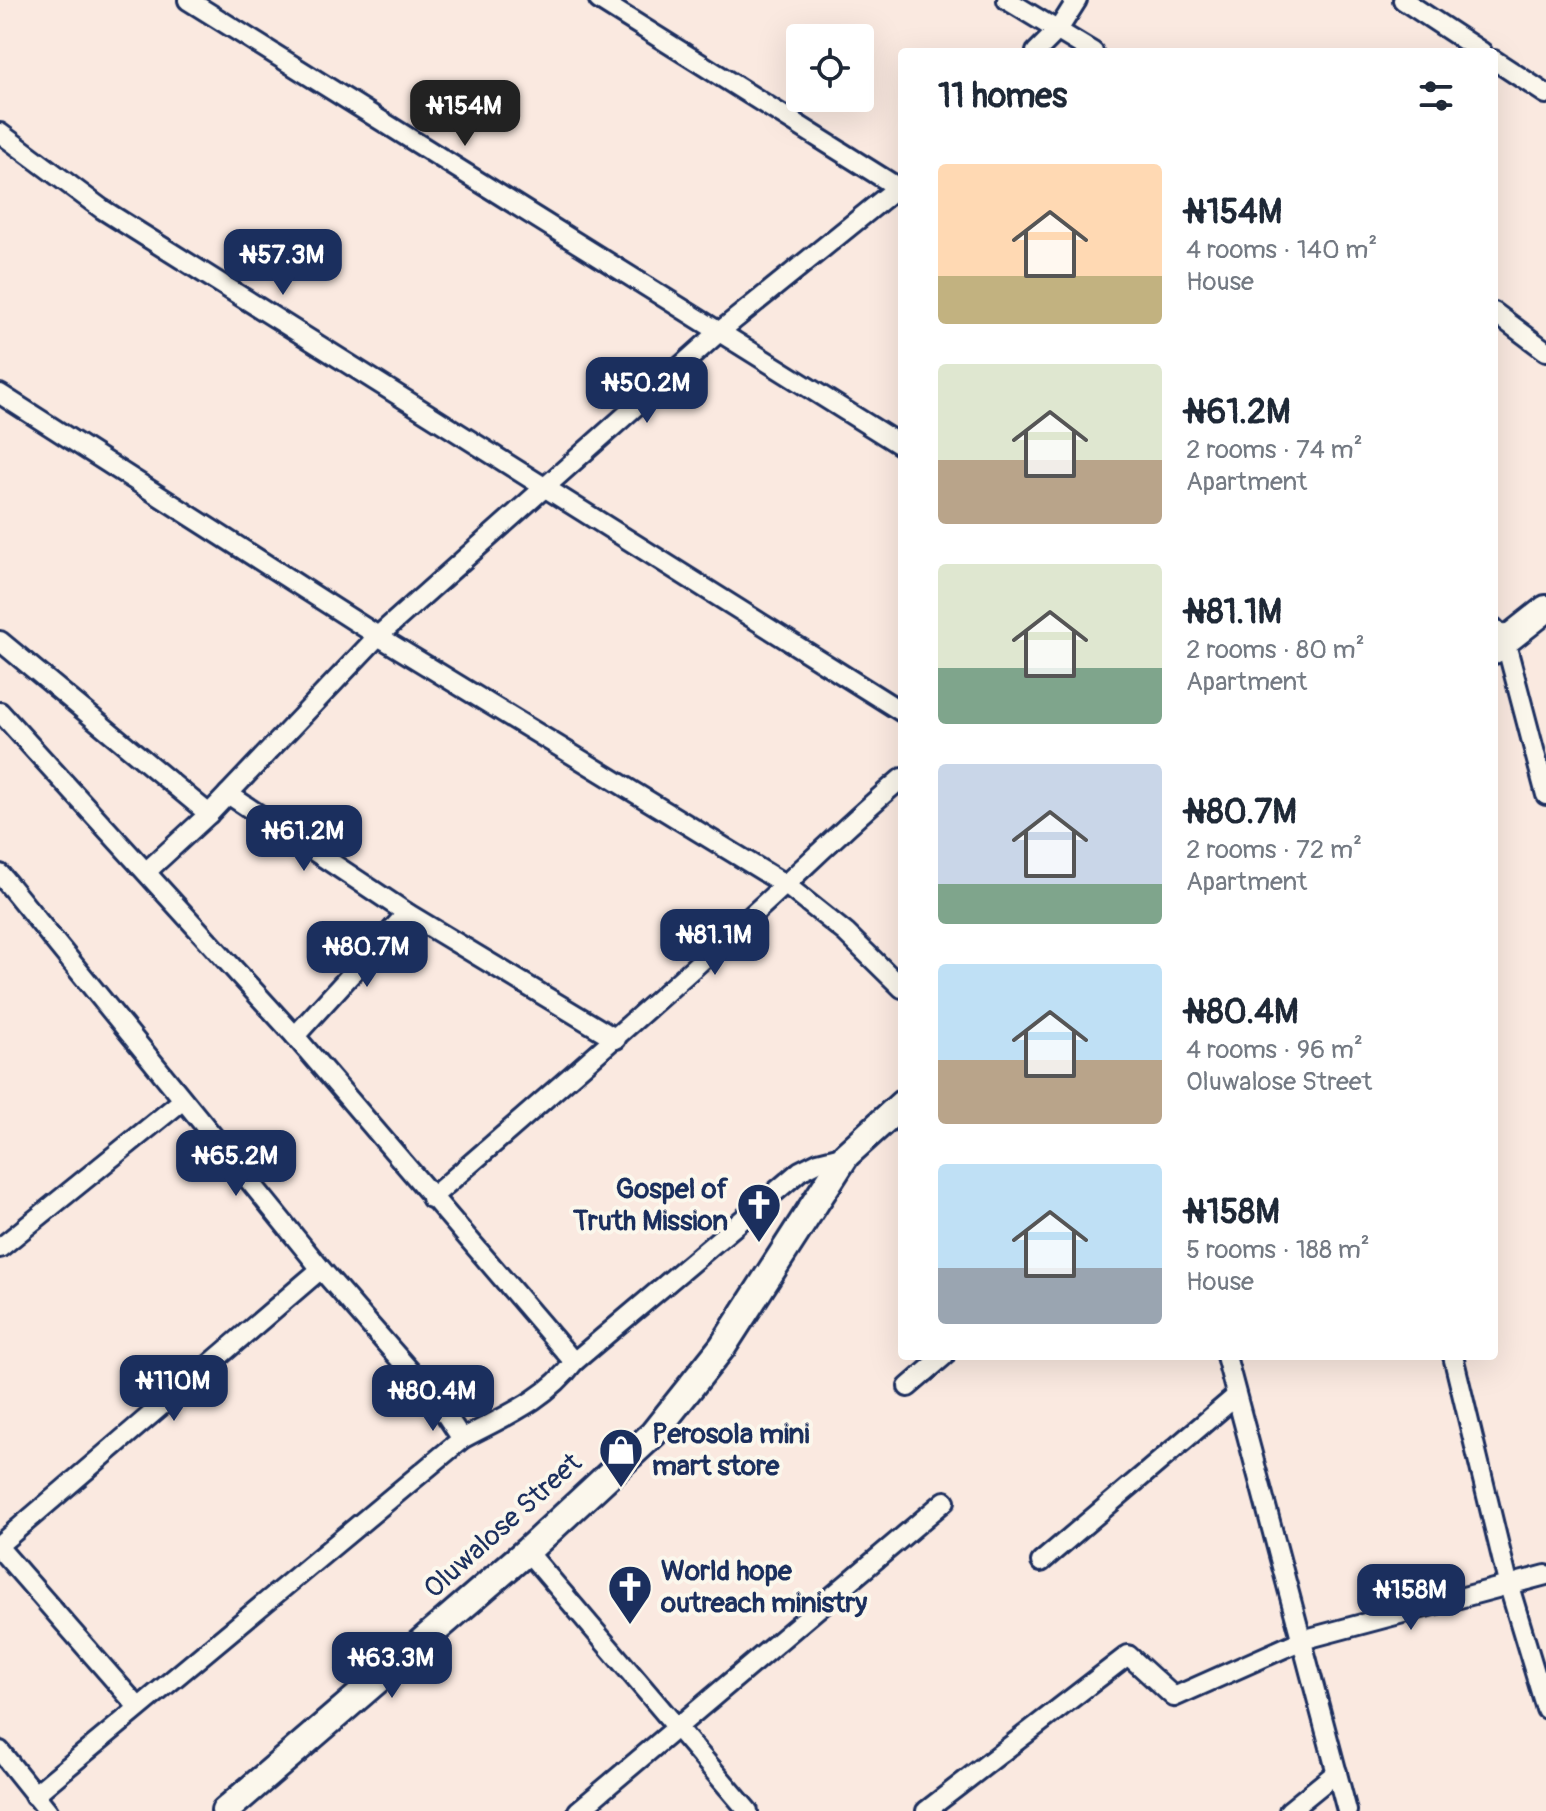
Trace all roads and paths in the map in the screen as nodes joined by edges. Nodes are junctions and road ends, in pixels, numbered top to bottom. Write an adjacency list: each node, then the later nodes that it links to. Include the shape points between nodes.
1 (188, 0): 16 (street)
2 (599, 0): 13 (street)
3 (1007, 0): 6 (street)
4 (1077, 0): 6 (street)
5 (1403, 0): 9 (street)
6 (1058, 30): 7 (street); 8 (street)
7 (1040, 48)
8 (1087, 48)
9 (1476, 48)
10 (1498, 63): 11 (street)
11 (1546, 94)
12 (0, 133): 20 (street, via 102,209)
13 (898, 185)
14 (898, 189): 16 (street)
15 (1498, 315): 17 (street)
16 (719, 332): 19 (street); 20 (street)
17 (1546, 351)
18 (0, 394): 22 (street)
19 (898, 444)
20 (547, 488): 22 (street); 25 (street)
21 (1546, 609): 23 (street)
22 (378, 636): 28 (street); 33 (street)
23 (1498, 639): 29 (street)
24 (0, 641): 30 (street)
25 (898, 709)
26 (0, 712): 31 (street)
27 (898, 781): 33 (street)
28 (228, 794): 30 (street); 34 (street)
29 (1546, 795)
30 (209, 814): 31 (street)
31 (147, 871): 36 (street)
32 (0, 874): 38 (street)
33 (786, 885): 35 (street); 37 (street)
34 (407, 913): 36 (street); 37 (street)
35 (898, 984)
36 (295, 1036): 41 (street)
37 (616, 1039): 41 (street)
38 (183, 1100): 42 (street); 43 (street)
39 (898, 1108): 40 (street, Oluwalose Street)
40 (846, 1155): 47 (street, via 800,1171); 53 (street, Oluwalose Street, via 690,1391 653,1434)
41 (431, 1198): 47 (street)
42 (4, 1236)
43 (321, 1269): 50 (street, via 438,1403); 52 (street)
44 (939, 1360): 48 (street)
45 (1227, 1360): 49 (street)
46 (1454, 1360): 56 (street)
47 (574, 1362): 50 (street, via 536,1399)
48 (908, 1387)
49 (1235, 1397): 54 (street); 57 (street)
50 (462, 1439): 58 (street)
51 (945, 1501): 60 (street)
52 (0, 1547): 58 (street)
53 (527, 1551): 60 (street); 65 (street, Oluwalose Street)
54 (1041, 1562)
55 (1546, 1575): 56 (street)
56 (1508, 1583): 57 (street); 59 (street)
57 (1302, 1640): 62 (street); 68 (street, via 1174,1697 1128,1655)
58 (138, 1707): 63 (street)
59 (1546, 1709)
60 (679, 1727): 66 (street); 67 (street)
61 (0, 1751): 63 (street)
62 (1337, 1772): 69 (street); 70 (street)
63 (34, 1795): 64 (street)
64 (48, 1811)
65 (225, 1811)
66 (578, 1811)
67 (748, 1811)
68 (926, 1811)
69 (1289, 1811)
70 (1347, 1811)

